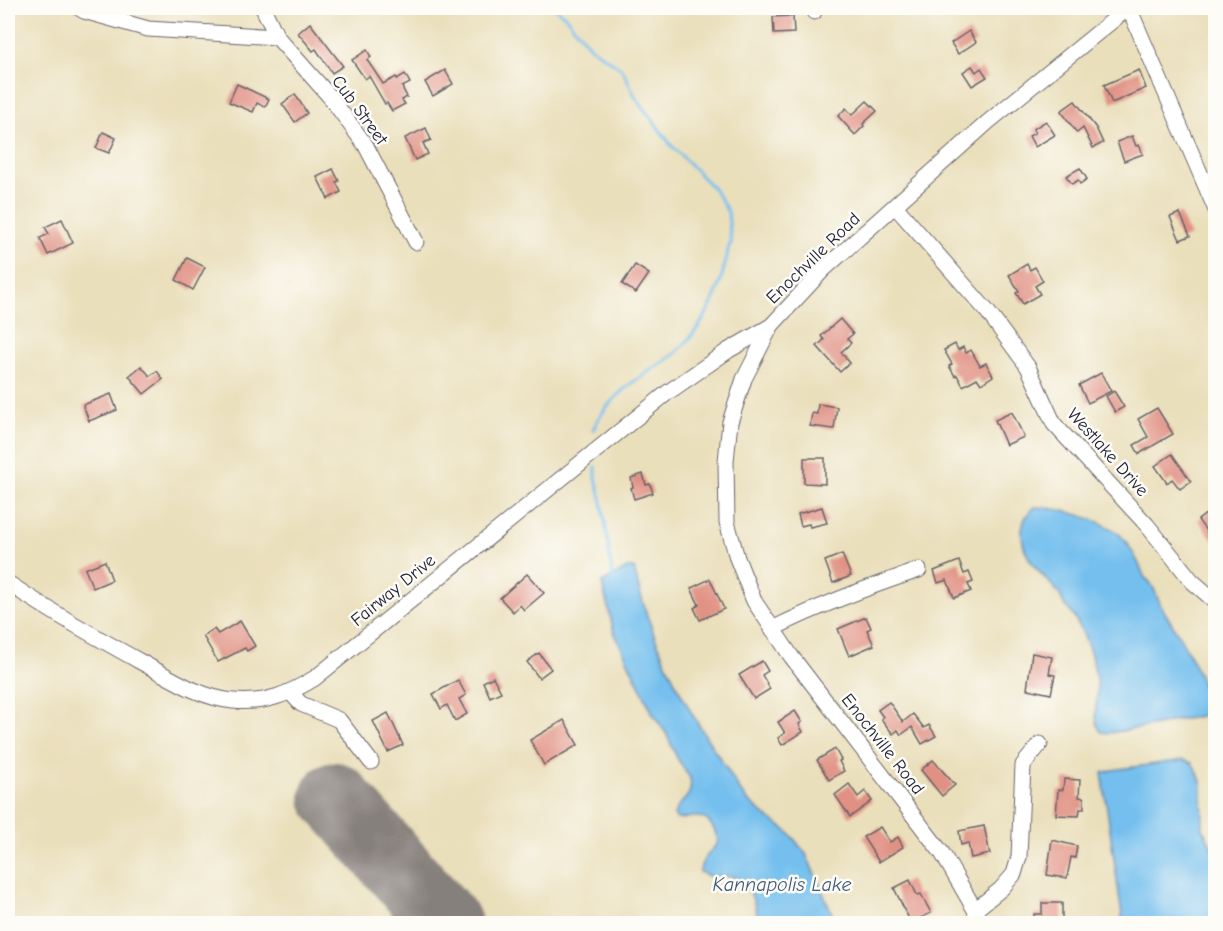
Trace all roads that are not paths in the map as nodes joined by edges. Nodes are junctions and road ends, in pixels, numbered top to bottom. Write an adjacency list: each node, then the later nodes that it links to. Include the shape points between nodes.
1 (79, 8): 4 (street, via 148,29)
2 (263, 8): 4 (street, Cub Street)
3 (1128, 8): 5 (street, Enochville Road, via 988,122); 6 (street)
4 (277, 38): 7 (street, Cub Street, via 331,98 366,146)
5 (895, 206): 8 (street, Enochville Road, via 824,270); 11 (street, Westlake Drive, via 994,320 1028,367 1054,424)
6 (1215, 210)
7 (416, 242)
8 (771, 326): 12 (street, Enochville Road, via 744,379 730,422 726,461 727,522 754,602); 13 (street, Fairway Drive, via 667,393 315,678)
9 (919, 570): 12 (street, via 857,591)
10 (8, 583): 13 (street, Fairway Drive, via 56,615 198,693 233,701 263,700)
11 (1215, 602)
12 (772, 629): 16 (street, Enochville Road, via 942,853)
13 (291, 693): 15 (street, via 301,704 339,720)
14 (1040, 744): 16 (street, via 1023,765 1019,857 1014,873)
15 (371, 762)
16 (978, 917)

